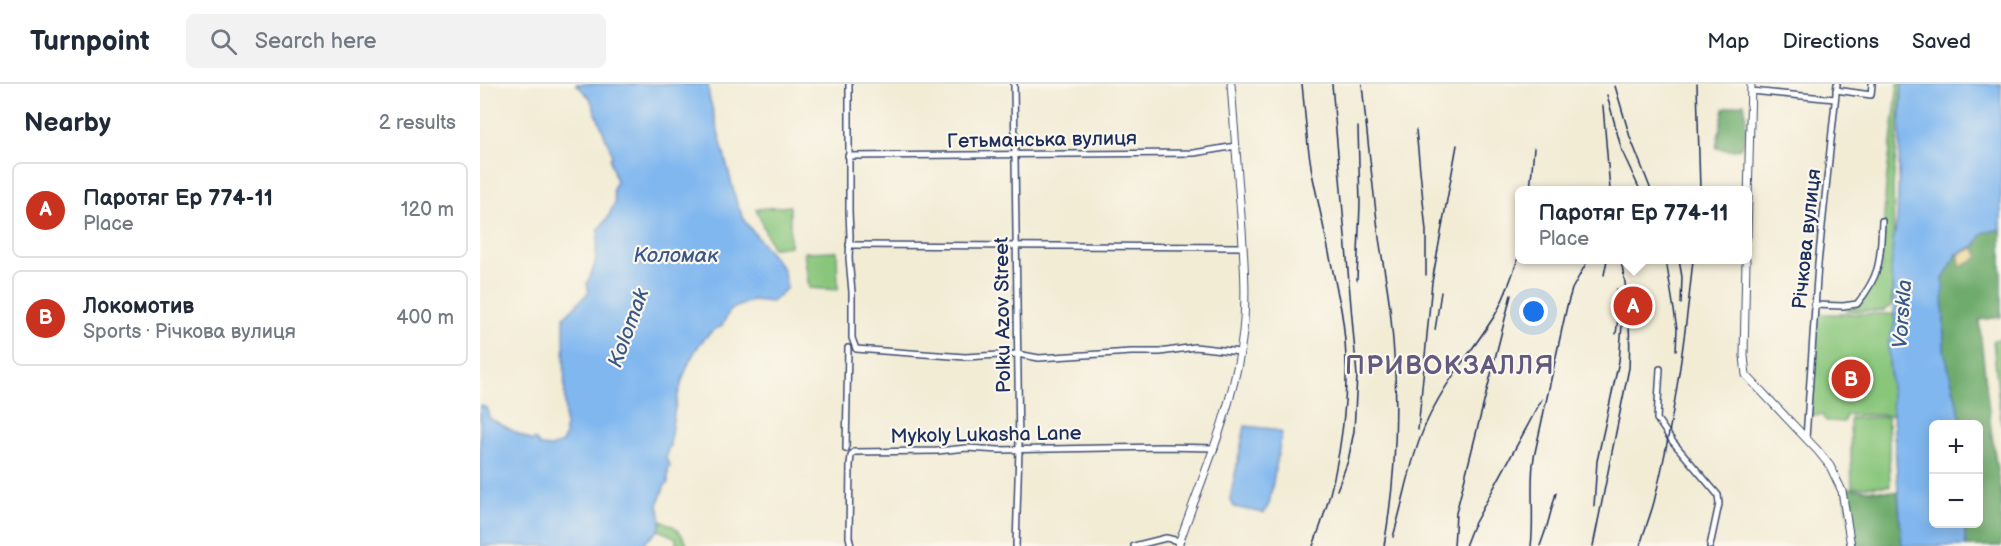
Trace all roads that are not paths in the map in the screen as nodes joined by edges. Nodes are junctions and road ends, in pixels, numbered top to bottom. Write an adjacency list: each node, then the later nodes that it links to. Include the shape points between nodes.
1 (849, 84): 10 (street)
2 (1014, 84): 9 (street, Polku Azov Street)
3 (1231, 84): 8 (street)
4 (1872, 84): 5 (street, Річкова вулиця, via 1871,95)
5 (1837, 87): 7 (street, Річкова вулиця)
6 (1751, 88): 7 (street); 11 (street)
7 (1835, 99): 17 (street, Річкова вулиця)
8 (1236, 146): 9 (street, Гетьманська вулиця, via 1194,153); 15 (street)
9 (1015, 154): 10 (street, Гетьманська вулиця); 14 (street, Polku Azov Street)
10 (848, 156): 13 (street)
11 (1748, 186)
12 (1882, 221): 17 (street, via 1880,264 1857,304)
13 (849, 245): 14 (street); 20 (street, via 852,338 856,349 965,357)
14 (1015, 246): 15 (street); 20 (street, Polku Azov Street)
15 (1243, 247): 19 (street, via 1245,303)
16 (1746, 264): 22 (street, via 1746,375)
17 (1814, 305): 22 (street, Річкова вулиця)
18 (848, 348): 24 (street)
19 (1240, 352): 20 (street, via 1195,346 1057,358); 23 (street)
20 (1017, 354): 25 (street, Polku Azov Street)
21 (1660, 369): 30 (street, via 1657,419 1718,495)
22 (1806, 438): 31 (street, via 1830,466 1842,491)
23 (1215, 448): 25 (street, Mykoly Lukasha Lane); 26 (street)
24 (846, 449)
25 (1019, 449): 27 (street, Mykoly Lukasha Lane, via 854,452 850,465); 28 (street, Polku Azov Street)
26 (1178, 544): 29 (street, via 1166,538)
27 (851, 546)
28 (1016, 546)
29 (1134, 546)
30 (1710, 546)
31 (1851, 546)

